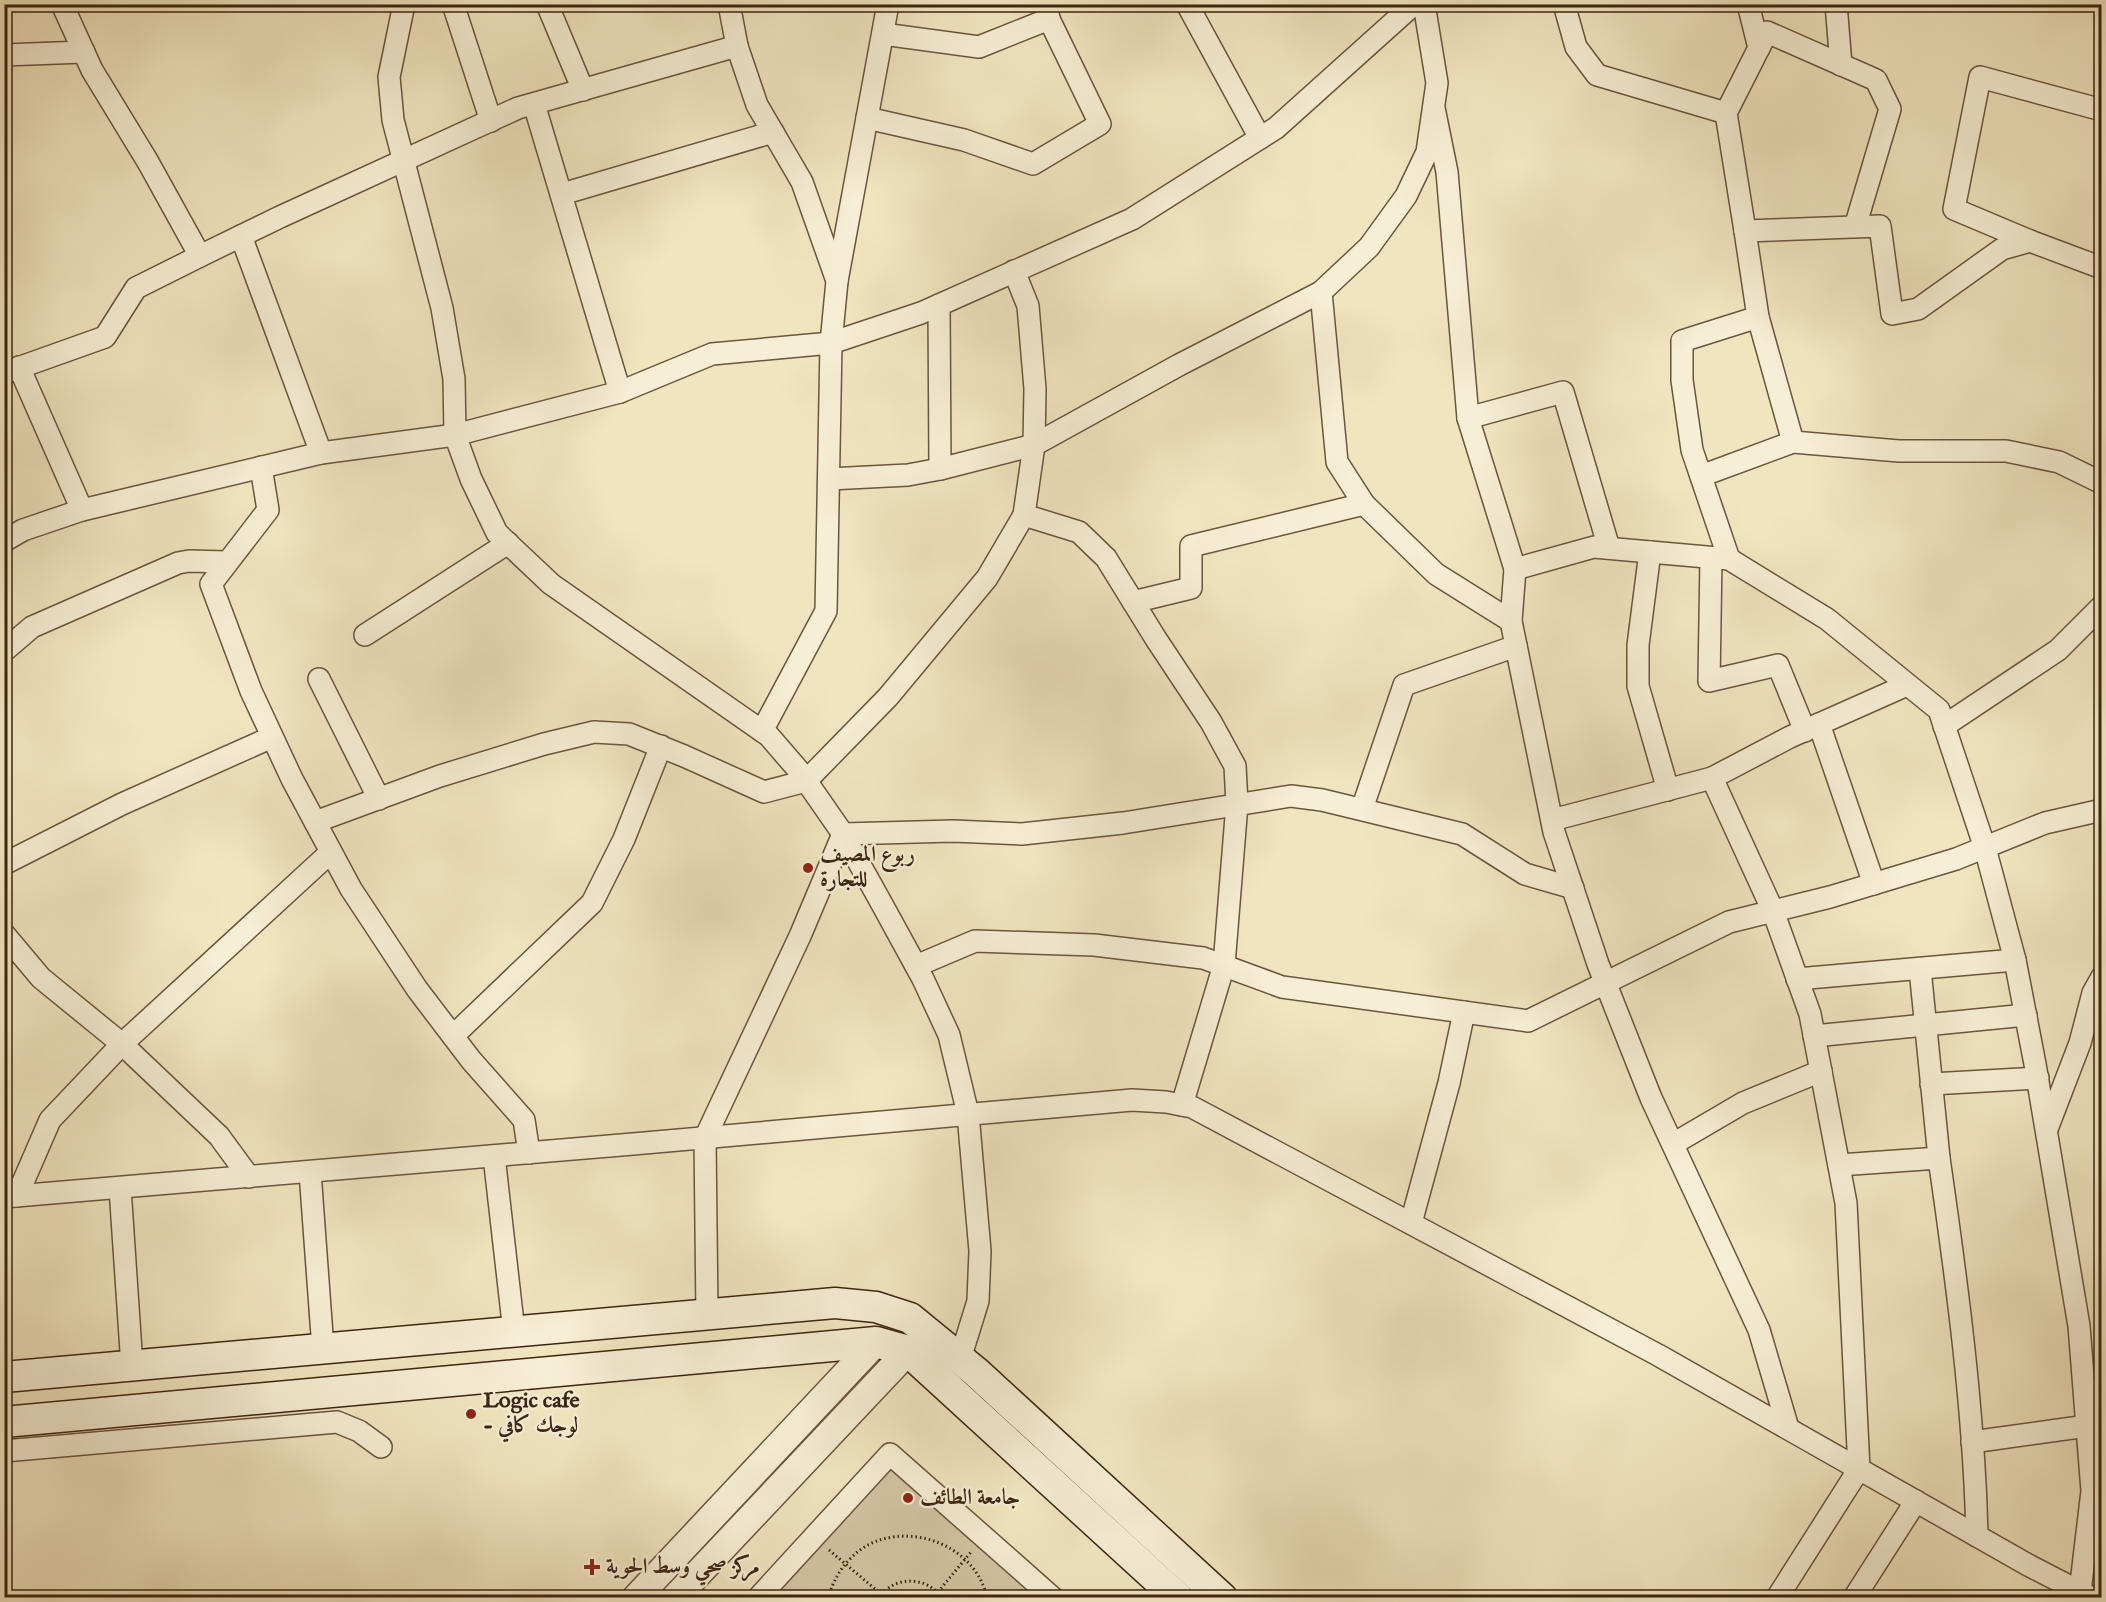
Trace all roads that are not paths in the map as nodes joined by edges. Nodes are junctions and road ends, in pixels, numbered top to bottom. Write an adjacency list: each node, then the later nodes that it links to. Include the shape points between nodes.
1 (404, 4): 29 (street, via 389,77 393,120)
2 (453, 4): 26 (street)
3 (547, 4): 20 (street)
4 (729, 4): 15 (street)
5 (888, 4): 14 (street)
6 (1187, 4): 28 (street)
7 (1414, 4): 28 (street)
8 (1424, 4): 22 (street, via 1437,82)
9 (1564, 4): 24 (street, via 1576,47 1597,75)
10 (1748, 4): 16 (street)
11 (1836, 4): 19 (street)
12 (65, 7): 17 (street)
13 (1048, 12): 14 (street, via 978,47); 25 (street, via 1100,124 1034,164 964,140)
14 (883, 34): 25 (street)
15 (737, 46): 20 (street); 27 (street, via 757,105)
16 (1759, 48): 19 (street, via 1767,32); 24 (street)
17 (84, 52): 18 (street); 35 (street)
18 (4, 56)
19 (1842, 65): 31 (street, via 1876,80 1890,109)
20 (583, 90): 21 (street)
21 (534, 104): 26 (street); 30 (street)
22 (1434, 108): 39 (street, via 1427,152 1406,196 1369,247); 45 (street, via 1447,172)
23 (2102, 110): 34 (street, via 1980,77 1954,209)
24 (1726, 113): 32 (street)
25 (867, 118): 38 (street)
26 (491, 121): 29 (street)
27 (773, 132): 30 (street); 38 (street, via 802,182)
28 (1260, 138): 37 (street, via 1132,219)
29 (404, 160): 33 (street); 46 (street, via 442,308 453,379)
30 (562, 194): 44 (street)
31 (1855, 227): 32 (street); 34 (street, via 1880,226 1892,314 1918,309 2002,249)
32 (1745, 231): 41 (street)
33 (241, 236): 35 (street); 49 (street)
34 (2030, 241): 36 (street)
35 (200, 256): 43 (street, via 136,288 105,337)
36 (2102, 268)
37 (1014, 272): 40 (street); 48 (street, via 1028,306 1035,389)
38 (837, 280): 42 (street)
39 (1321, 292): 48 (street); 55 (street, via 1337,462)
40 (939, 305): 42 (street); 51 (street)
41 (1758, 317): 47 (street); 52 (street, via 1682,341 1682,380 1692,450)
42 (831, 343): 44 (street, via 712,354); 53 (street)
43 (12, 370): 56 (street)
44 (620, 392): 46 (street)
45 (1468, 418): 60 (street, via 1563,392); 64 (street)
46 (455, 435): 49 (street); 59 (street, via 497,533)
47 (1793, 442): 52 (street); 54 (street, via 1899,451 2006,451 2060,462)
48 (1034, 445): 51 (street); 57 (street)
49 (321, 453): 50 (street)
50 (261, 467): 56 (street); 63 (street, via 268,510)
51 (940, 470): 53 (street)
52 (1701, 476): 62 (street)
53 (829, 479): 75 (street, via 826,611)
54 (2102, 483)
55 (1364, 504): 65 (street, via 1191,546 1191,588); 67 (street, via 1436,573)
56 (82, 510): 58 (street)
57 (1024, 515): 65 (street, via 1078,532 1106,558); 79 (street, via 987,578 888,697)
58 (6, 534)
59 (508, 543): 68 (street); 75 (street, via 551,584)
60 (1609, 548): 61 (street); 64 (street, via 1594,547)
61 (1650, 552): 62 (street); 80 (street, via 1638,645 1638,686)
62 (1720, 558): 72 (street, via 1827,619); 74 (street, via 1709,681 1778,665)
63 (226, 562): 70 (street, via 178,563 32,627); 76 (street, via 211,584)
64 (1515, 569): 67 (street)
65 (1133, 602): 82 (street, via 1235,766)
66 (2102, 606): 73 (street, via 2058,650)
67 (1511, 621): 69 (street)
68 (364, 635)
69 (1516, 646): 83 (street, via 1404,686); 85 (street)
70 (4, 651)
71 (319, 678): 81 (street)
72 (1907, 684): 73 (street, via 1939,710); 74 (street)
73 (1944, 726): 88 (street)
74 (1812, 727): 78 (street); 91 (street)
75 (762, 731): 79 (street)
76 (272, 737): 86 (street); 90 (street, via 122,804)
77 (661, 746): 79 (street, via 764,792); 81 (street, via 629,734 594,732 440,776); 105 (street, via 624,839 592,903)
78 (1712, 778): 80 (street); 93 (street)
79 (806, 781): 87 (street)
80 (1668, 789): 85 (street)
81 (379, 799): 86 (street)
82 (1236, 804): 83 (street, via 1291,796); 87 (street, via 1123,823 1022,834); 97 (street)
83 (1362, 809): 92 (street, via 1462,834 1526,874)
84 (2102, 810): 88 (street, via 2045,823)
85 (1552, 820): 92 (street)
86 (315, 822): 89 (street)
87 (843, 834): 96 (street); 114 (street, via 800,936)
88 (1985, 848): 91 (street); 95 (street)
89 (331, 852): 105 (street, via 417,989); 107 (street)
90 (4, 864)
91 (1874, 884): 93 (street)
92 (1573, 888): 101 (street)
93 (1773, 911): 100 (street); 101 (street, via 1729,922)
94 (4, 934): 107 (street, via 41,978)
95 (2015, 960): 98 (street); 103 (street)
96 (916, 966): 97 (street, via 975,941 1094,945 1203,958); 112 (street, via 949,1035)
97 (1224, 966): 102 (street, via 1282,987); 111 (street)
98 (1920, 969): 100 (street); 104 (street)
99 (2102, 977): 113 (street, via 2093,993 2080,1042)
100 (1797, 979): 106 (street)
101 (1605, 982): 102 (street, via 1528,1021); 115 (street)
102 (1464, 1012): 124 (street)
103 (2026, 1016): 104 (street); 109 (street)
104 (1925, 1025): 106 (street); 110 (street)
105 (453, 1036): 116 (street, via 524,1119)
106 (1814, 1036): 108 (street)
107 (122, 1044): 121 (street, via 219,1136); 123 (street, via 50,1119)
108 (1821, 1071): 115 (street, via 1743,1103); 119 (street)
109 (2037, 1078): 110 (street); 113 (street)
110 (1931, 1084): 118 (street)
111 (1182, 1105): 112 (street, via 1132,1100); 124 (street)
112 (968, 1114): 114 (street); 130 (street, via 980,1251 978,1301)
113 (2047, 1130): 134 (street, via 2079,1326)
114 (705, 1138): 116 (street); 125 (street)
115 (1673, 1144): 135 (street, via 1759,1329)
116 (529, 1153): 117 (street)
117 (494, 1156): 120 (street); 126 (street)
118 (1939, 1158): 119 (street); 136 (street, via 1959,1300)
119 (1839, 1165): 139 (street, via 1846,1203)
120 (310, 1172): 121 (street); 128 (street)
121 (249, 1177): 122 (street)
122 (120, 1188): 123 (street); 131 (street)
123 (9, 1192)
124 (1411, 1223): 135 (street)
125 (707, 1315): 126 (main road); 130 (main road, via 836,1303 876,1307 910,1318)
126 (514, 1332): 128 (main road)
127 (876, 1342): 129 (main road); 133 (main road); 143 (street)
128 (323, 1349): 131 (main road)
129 (908, 1351): 144 (street); 147 (main road)
130 (960, 1359): 148 (main road)
131 (132, 1366): 132 (main road)
132 (4, 1377)
133 (4, 1422)
134 (2087, 1426): 136 (street); 142 (street, via 2092,1491)
135 (1788, 1428): 139 (street)
136 (1972, 1442): 141 (street)
137 (381, 1447): 138 (street, via 359,1431 337,1422)
138 (4, 1451)
139 (1859, 1469): 140 (street); 149 (street)
140 (1916, 1501): 141 (street); 150 (street)
141 (1977, 1536): 142 (street)
142 (2086, 1594)
143 (636, 1598)
144 (675, 1598)
145 (758, 1598): 146 (street, via 890,1454)
146 (1053, 1598)
147 (1178, 1598)
148 (1222, 1598)
149 (1778, 1598)
150 (1854, 1598)

